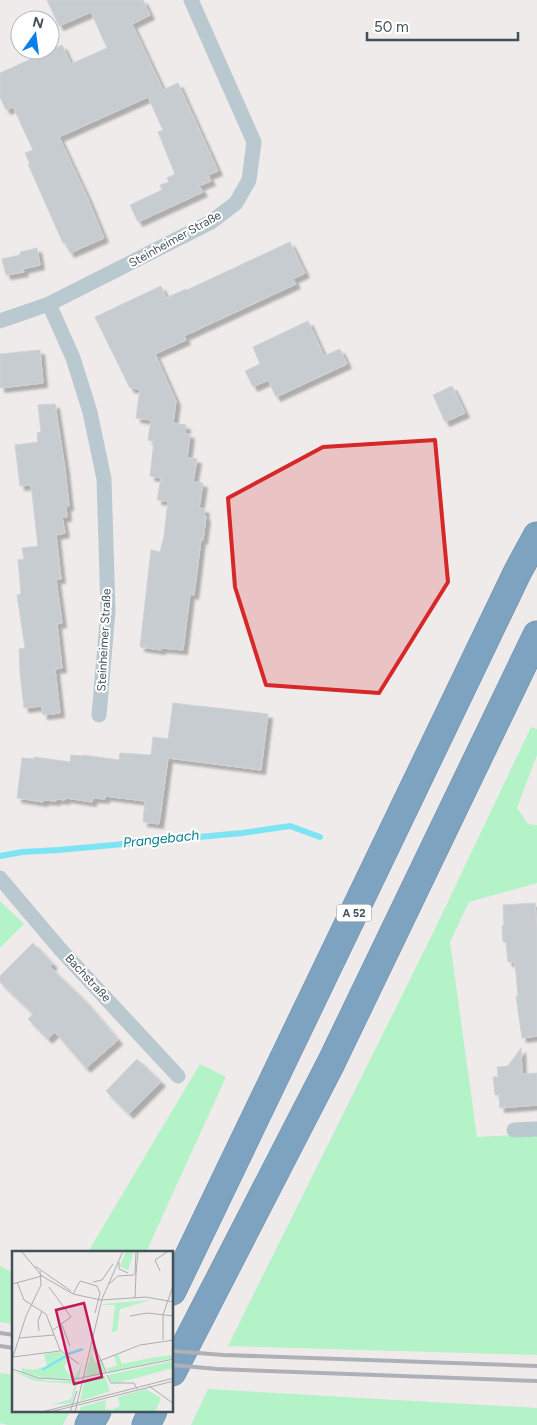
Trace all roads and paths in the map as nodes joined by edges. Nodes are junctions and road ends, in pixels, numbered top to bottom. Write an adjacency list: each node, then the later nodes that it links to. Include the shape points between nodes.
1 (191, 0): 2 (street, Steinheimer Straße, via 254,142 249,180 236,203 211,222)
2 (49, 304): 3 (street, Steinheimer Straße); 6 (street, Steinheimer Straße, via 74,358 90,412 104,479 108,611)
3 (0, 321)
4 (537, 536): 11 (highway, A 52)
5 (537, 635): 12 (highway, via 331,1063)
6 (100, 715)
7 (0, 878): 8 (street, Bachstraße, via 60,949)
8 (178, 1076)
9 (537, 1129): 10 (street)
10 (514, 1130)
11 (174, 1287)
12 (188, 1342): 13 (highway); 14 (highway)
13 (174, 1368)
14 (174, 1379)
15 (96, 1412): 19 (highway)
16 (112, 1412): 20 (highway)
17 (152, 1412): 21 (highway)
18 (163, 1412): 22 (highway)
19 (89, 1425)
20 (106, 1425)
21 (146, 1425)
22 (158, 1425)

